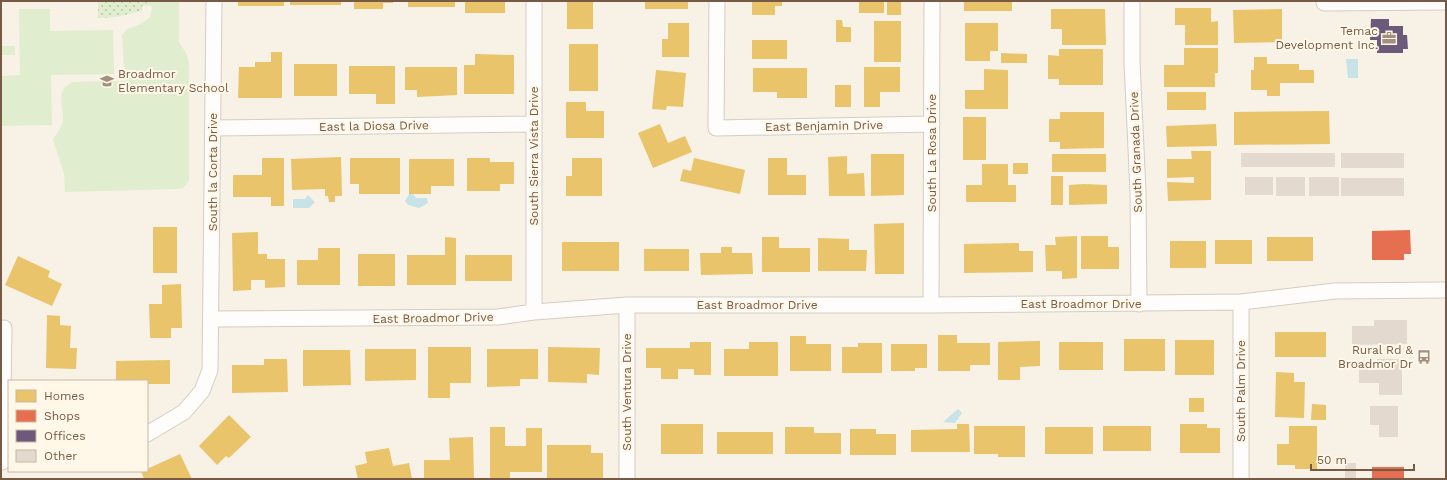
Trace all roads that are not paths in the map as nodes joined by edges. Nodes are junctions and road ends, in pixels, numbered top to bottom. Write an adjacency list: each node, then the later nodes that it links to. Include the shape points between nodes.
1 (214, 1): 10 (street, South la Corta Drive)
2 (534, 1): 8 (street, South Sierra Vista Drive)
3 (717, 1): 9 (street, East Benjamin Drive, via 716,128)
4 (932, 1): 9 (street, South La Rosa Drive)
5 (1132, 1): 13 (street, South Granada Drive)
6 (1446, 2): 7 (street)
7 (1324, 3)
8 (534, 124): 10 (street, East la Diosa Drive); 16 (street, South Sierra Vista Drive)
9 (932, 124): 15 (street, South La Rosa Drive)
10 (214, 128): 17 (street, South la Corta Drive)
11 (1446, 290): 12 (street, East Broadmor Drive, via 1335,291)
12 (1241, 302): 13 (street, East Broadmor Drive); 22 (street, South Palm Drive)
13 (1139, 304): 15 (street, East Broadmor Drive)
14 (626, 305): 15 (street, East Broadmor Drive); 16 (street, East Broadmor Drive); 21 (street, South Ventura Drive)
15 (931, 305)
16 (534, 312): 17 (street, East Broadmor Drive, via 498,317)
17 (212, 319): 19 (street, via 210,370 202,391 184,412)
18 (4, 328): 20 (street)
19 (148, 433)
20 (4, 462)
21 (626, 479)
22 (1241, 479)

